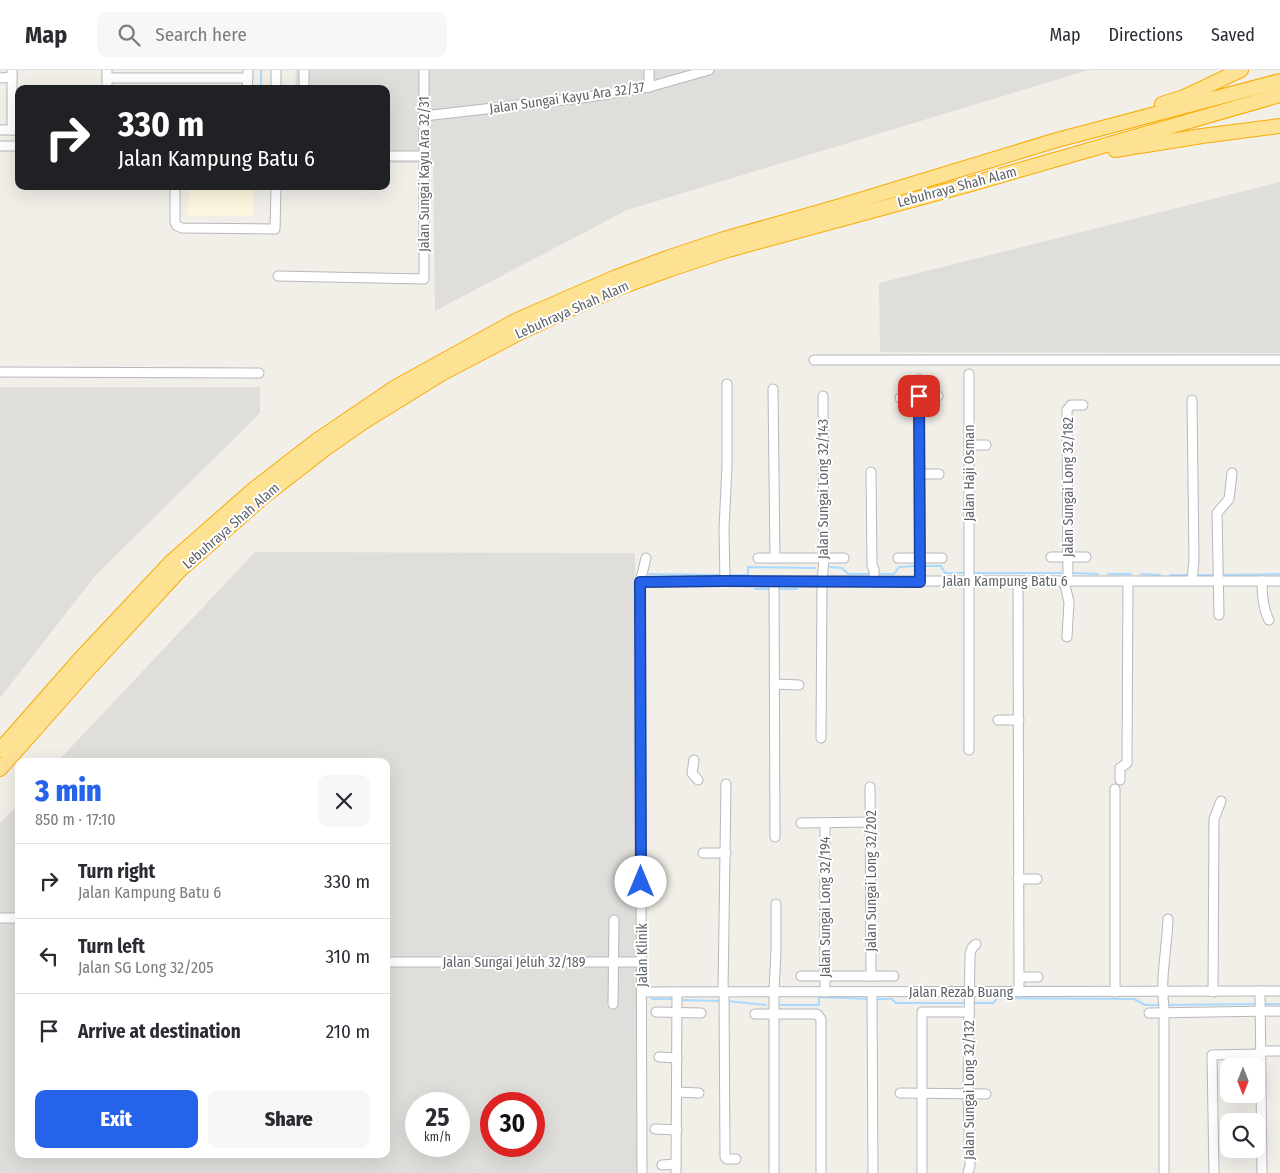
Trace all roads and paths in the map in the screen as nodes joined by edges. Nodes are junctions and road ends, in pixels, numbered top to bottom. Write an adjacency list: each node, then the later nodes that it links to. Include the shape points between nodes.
1 (276, 70): 12 (street)
2 (304, 70): 13 (street)
3 (424, 70): 16 (street, Jalan Sungai Kayu Ara 32/31)
4 (649, 70): 14 (street)
5 (709, 70): 14 (street, Jalan Sungai Kayu Ara 32/37)
6 (1242, 70): 20 (highway, via 1184,97)
7 (12, 74): 10 (street); 19 (street)
8 (107, 74): 9 (street)
9 (248, 74)
10 (0, 78)
11 (1280, 81): 20 (highway, Lebuhraya Shah Alam)
12 (276, 85)
13 (304, 85)
14 (649, 87): 16 (street, Jalan Sungai Kayu Ara 32/37)
15 (1280, 94): 25 (highway, Lebuhraya Shah Alam)
16 (424, 116): 24 (street, Jalan Sungai Kayu Ara 32/31)
17 (1280, 126): 25 (highway)
18 (0, 130): 19 (street)
19 (15, 130)
20 (1057, 140): 81 (highway, Lebuhraya Shah Alam, via 667,258 517,320 427,369 316,441 254,489 171,562)
21 (0, 146): 22 (street)
22 (15, 146)
23 (390, 156): 24 (street)
24 (424, 156): 28 (street, Jalan Sungai Kayu Ara 32/31, via 424,279)
25 (1045, 163): 84 (highway, Lebuhraya Shah Alam, via 794,231 671,269 564,312 441,374 377,412 325,449 262,498 180,570)
26 (175, 190): 27 (street, via 175,222 182,228 275,229)
27 (276, 190)
28 (278, 276)
29 (814, 360): 30 (street)
30 (1280, 360)
31 (0, 372): 32 (street)
32 (258, 372)
33 (969, 374): 43 (street, Jalan Haji Osman)
34 (919, 379): 39 (street)
35 (727, 384): 61 (street)
36 (773, 389): 54 (street)
37 (822, 396): 58 (street, Jalan Sungai Long 32/143)
38 (938, 396): 39 (street)
39 (919, 397): 40 (street); 47 (street)
40 (900, 398)
41 (1192, 400): 65 (street)
42 (1083, 405): 50 (street, Jalan Sungai Long 32/182, via 1071,405 1067,410)
43 (969, 445): 44 (street); 60 (street, Jalan Haji Osman)
44 (986, 445)
45 (871, 472): 71 (street)
46 (1232, 473): 66 (street, via 1229,499 1217,513)
47 (920, 474): 48 (street); 59 (street)
48 (939, 474)
49 (1051, 557): 50 (street)
50 (1068, 557): 51 (street); 63 (street, Jalan Sungai Long 32/182)
51 (1086, 557)
52 (646, 558): 69 (street, Jalan Klinik)
53 (758, 558): 54 (street)
54 (774, 558): 58 (street)
55 (844, 558): 58 (street)
56 (898, 558): 59 (street)
57 (942, 558): 59 (street)
58 (824, 559): 70 (street, Jalan Sungai Long 32/143)
59 (920, 569): 60 (street, Jalan Kampung Batu 6); 71 (street, Jalan Kampung Batu 6)
60 (969, 577): 62 (street, Jalan Kampung Batu 6); 82 (street, Jalan Haji Osman)
61 (725, 581): 69 (street, Jalan Kampung Batu 6); 72 (street, Jalan Kampung Batu 6)
62 (1018, 581): 63 (street, Jalan Kampung Batu 6); 79 (street)
63 (1066, 581): 64 (street, Jalan Kampung Batu 6); 75 (street, Jalan Sungai Long 32/182, via 1069,602)
64 (1128, 581): 65 (street, Jalan Kampung Batu 6); 86 (street, via 1127,764 1120,768)
65 (1192, 581): 66 (street, Jalan Kampung Batu 6)
66 (1218, 581): 67 (street, Jalan Kampung Batu 6); 73 (street)
67 (1262, 581): 68 (street, Jalan Kampung Batu 6); 74 (street)
68 (1280, 581)
69 (640, 582): 107 (street, Jalan Klinik)
70 (822, 582): 71 (street, Jalan Kampung Batu 6); 72 (street, Jalan Kampung Batu 6); 80 (street, Jalan Sungai Long 32/143)
71 (874, 582)
72 (774, 586): 76 (street)
73 (1219, 615)
74 (1269, 620)
75 (1067, 637)
76 (774, 684): 77 (street); 94 (street)
77 (799, 685)
78 (998, 720): 79 (street)
79 (1018, 720): 97 (street)
80 (822, 738)
81 (0, 750)
82 (969, 750)
83 (694, 760): 85 (street, via 692,773)
84 (0, 770)
85 (698, 780)
86 (1120, 780)
87 (726, 784): 96 (street)
88 (870, 787): 92 (street, Jalan Sungai Long 32/202)
89 (1115, 789): 118 (street)
90 (1221, 801): 119 (street, via 1214,819)
91 (825, 822): 92 (street); 93 (street); 109 (street, Jalan Sungai Long 32/194)
92 (871, 822): 110 (street, Jalan Sungai Long 32/202)
93 (801, 823)
94 (775, 837)
95 (703, 853): 96 (street)
96 (726, 853): 122 (street)
97 (1018, 879): 98 (street); 112 (street)
98 (1037, 879)
99 (776, 904): 115 (street)
100 (0, 918): 101 (street)
101 (15, 918)
102 (1168, 919): 126 (street, via 1162,977)
103 (614, 920): 106 (street)
104 (976, 944): 125 (street, Jalan Sungai Long 32/132, via 970,954)
105 (390, 962): 106 (street, Jalan Sungai Jeluh 32/189)
106 (614, 962): 107 (street, Jalan Sungai Jeluh 32/189); 127 (street)
107 (642, 962): 114 (street, Jalan Klinik)
108 (802, 976): 109 (street)
109 (825, 976): 110 (street); 116 (street, Jalan Sungai Long 32/194)
110 (871, 976): 111 (street)
111 (894, 976)
112 (1019, 978): 113 (street); 117 (street)
113 (1038, 978)
114 (642, 992): 124 (street, Jalan Rezab Buang); 151 (street, Jalan Klinik)
115 (774, 992): 116 (street, Jalan Rezab Buang); 122 (street, Jalan Rezab Buang); 134 (street)
116 (825, 992): 123 (street, Jalan Rezab Buang)
117 (1019, 992): 118 (street, Jalan Rezab Buang); 125 (street, Jalan Rezab Buang)
118 (1115, 992): 126 (street, Jalan Rezab Buang)
119 (1212, 992): 120 (street, Jalan Rezab Buang); 126 (street, Jalan Rezab Buang)
120 (1260, 992): 121 (street, Jalan Rezab Buang); 128 (street)
121 (1280, 992)
122 (724, 996): 124 (street, Jalan Rezab Buang); 147 (street, via 725,1157)
123 (872, 999): 125 (street, Jalan Rezab Buang); 150 (street)
124 (677, 1002): 130 (street); 132 (street); 138 (street)
125 (970, 1003): 142 (street, via 922,1012); 143 (street, Jalan Sungai Long 32/132)
126 (1163, 1003): 128 (street); 131 (street); 156 (street)
127 (613, 1004)
128 (1261, 1007): 129 (street); 136 (street)
129 (1280, 1011)
130 (656, 1012)
131 (1149, 1012)
132 (701, 1013)
133 (755, 1014): 134 (street)
134 (775, 1014): 152 (street); 153 (street, via 817,1014 821,1019)
135 (1280, 1051): 136 (street)
136 (1261, 1053): 157 (street, via 1212,1055); 158 (street)
137 (659, 1057): 138 (street)
138 (677, 1058): 139 (street)
139 (677, 1092): 140 (street); 146 (street)
140 (699, 1093)
141 (900, 1093): 142 (street)
142 (922, 1094): 143 (street); 154 (street)
143 (968, 1094): 144 (street); 155 (street, Jalan Sungai Long 32/132)
144 (986, 1094)
145 (655, 1129): 146 (street)
146 (677, 1130): 149 (street)
147 (736, 1159)
148 (662, 1165): 149 (street)
149 (676, 1169)
150 (873, 1172)
151 (642, 1173)
152 (774, 1173)
153 (821, 1173)
154 (922, 1173)
155 (968, 1173)
156 (1164, 1173)
157 (1214, 1173)
158 (1262, 1173)

